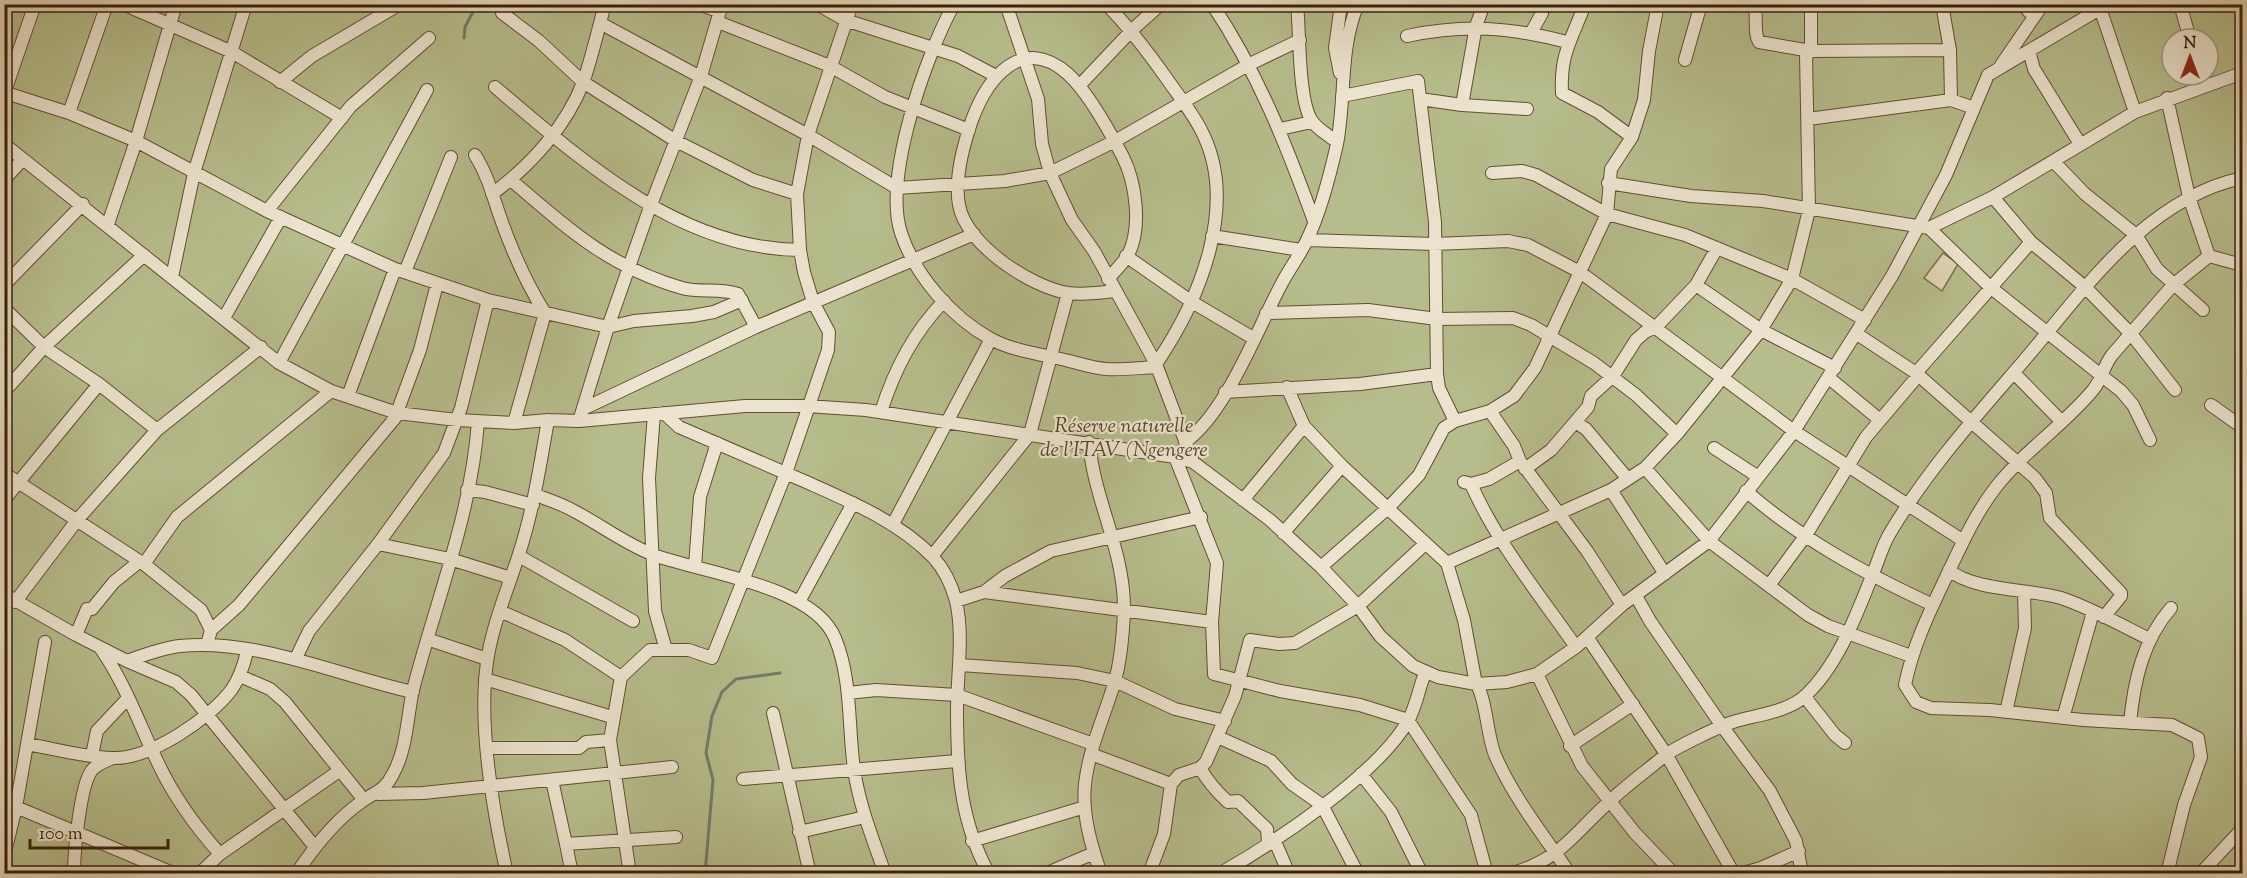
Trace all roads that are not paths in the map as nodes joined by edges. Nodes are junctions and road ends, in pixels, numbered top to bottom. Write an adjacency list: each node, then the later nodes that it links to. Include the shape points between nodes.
1 (35, 4): 66 (street)
2 (106, 4): 77 (street)
3 (123, 4): 35 (street)
4 (176, 4): 35 (street)
5 (246, 4): 49 (street)
6 (400, 4): 60 (street, via 312,56)
7 (605, 4): 36 (street)
8 (699, 4): 32 (street)
9 (817, 4): 34 (street)
10 (852, 4): 34 (street)
11 (954, 4): 45 (street)
12 (1006, 4): 50 (street)
13 (1106, 4): 39 (street)
14 (1161, 4): 39 (street)
15 (1212, 4): 52 (street)
16 (1297, 4): 43 (street)
17 (1341, 4): 59 (street, via 1335,48)
18 (1358, 4): 59 (street, via 1351,21)
19 (1484, 4): 37 (street)
20 (1543, 4): 40 (street)
21 (1585, 4): 44 (street)
22 (1658, 4): 85 (street, via 1644,100)
23 (1701, 4): 51 (street)
24 (1754, 4): 47 (street, via 1759,42)
25 (1811, 4): 47 (street)
26 (1942, 4): 46 (street)
27 (2022, 4): 33 (street)
28 (2043, 4): 33 (street)
29 (2180, 4): 38 (street)
30 (2104, 6): 48 (street); 76 (street)
31 (502, 13): 61 (street)
32 (720, 13): 53 (street); 56 (street)
33 (2033, 16): 54 (street)
34 (845, 20): 45 (street); 53 (street)
35 (170, 23): 49 (street); 86 (street)
36 (600, 23): 56 (street); 61 (street)
37 (1476, 26): 40 (street); 41 (street); 72 (street)
38 (2187, 27)
39 (1132, 30): 62 (street); 70 (street)
40 (1531, 33): 44 (street)
41 (1407, 36)
42 (429, 38): 78 (street)
43 (1300, 40): 52 (street); 80 (street, via 1302,81)
44 (1567, 42): 85 (street, via 1562,93 1598,112)
45 (934, 48): 57 (street); 73 (street)
46 (1950, 50): 47 (street); 71 (street)
47 (1811, 51): 79 (street, via 1806,55)
48 (2029, 51): 54 (street); 91 (street, via 2034,69)
49 (232, 52): 60 (street); 96 (street)
50 (1026, 60): 57 (street, via 1012,62); 62 (street, via 1054,65); 97 (street, via 1038,99 1042,144)
51 (1685, 60)
52 (1248, 64): 70 (street); 82 (street)
53 (830, 66): 73 (street, via 885,97); 84 (street)
54 (2001, 66): 74 (street, via 1988,75)
55 (2242, 73): 58 (street)
56 (701, 76): 84 (street, via 729,95); 87 (street)
57 (996, 76): 81 (street)
58 (2220, 77)
59 (1341, 80): 67 (street)
60 (280, 81): 78 (street)
61 (583, 82): 83 (street); 87 (street)
62 (1078, 86): 88 (street)
63 (495, 87): 83 (street)
64 (2188, 87): 68 (street)
65 (427, 90): 124 (street)
66 (5, 94): 77 (street)
67 (1342, 96): 69 (street, via 1418,81); 89 (street)
68 (2167, 98): 76 (street); 108 (street)
69 (1420, 99): 72 (street); 122 (street, via 1435,222)
70 (1182, 100): 88 (street); 120 (street, via 1201,129 1210,156 1216,188)
71 (1951, 100): 74 (street); 79 (street)
72 (1462, 105): 75 (street)
73 (914, 107): 81 (street); 104 (street, via 904,137)
74 (1974, 108): 117 (street)
75 (1527, 109)
76 (2135, 112): 91 (street)
77 (69, 113): 86 (street)
78 (342, 118): 112 (street)
79 (1808, 118): 111 (street)
80 (1312, 122): 82 (street); 89 (street)
81 (969, 129): 102 (street)
82 (1281, 129): 115 (street)
83 (554, 135): 101 (street); 110 (street)
84 (808, 135): 104 (street); 106 (street)
85 (1632, 137): 103 (street, via 1611,169)
86 (136, 141): 96 (street); 116 (street)
87 (676, 141): 106 (street, via 753,180); 110 (street)
88 (1115, 141): 97 (street); 128 (street, via 1135,194 1135,225)
89 (1337, 142): 115 (street)
90 (4, 144): 94 (street)
91 (2080, 144): 95 (street)
92 (476, 155): 105 (street)
93 (451, 157): 133 (street)
94 (24, 159): 100 (street); 109 (street)
95 (2054, 162): 107 (street); 119 (street, via 2085,194)
96 (194, 173): 112 (street); 135 (street)
97 (1050, 173): 102 (street, via 1005,181); 136 (street, via 1072,220)
98 (1492, 173): 113 (street, via 1522,171 1536,175)
99 (2242, 178): 108 (street, via 2220,182)
100 (4, 180)
101 (512, 180): 105 (street); 132 (street, via 578,238)
102 (959, 183): 104 (street); 118 (street, via 959,205)
103 (1608, 183): 111 (street); 113 (street)
104 (897, 188): 130 (street, via 900,231)
105 (492, 194): 153 (street, via 533,295)
106 (797, 194): 126 (street)
107 (1993, 197): 117 (street); 121 (street)
108 (2189, 197): 119 (street); 129 (street)
109 (82, 204): 116 (street); 139 (street)
110 (650, 207): 126 (street, via 734,242); 132 (street)
111 (1809, 210): 117 (street); 137 (street)
112 (267, 211): 114 (street)
113 (1607, 214): 125 (street); 134 (street)
114 (281, 217): 124 (street); 155 (street)
115 (1314, 222): 123 (street)
116 (108, 224): 127 (street)
117 (1924, 226): 142 (street); 157 (street)
118 (974, 234): 130 (street); 145 (street, via 1017,273)
119 (2136, 235): 141 (street, via 2157,269); 143 (street)
120 (1212, 236): 123 (street); 150 (street)
121 (2031, 242): 142 (street); 143 (street)
122 (1434, 244): 123 (street); 134 (street, via 1519,242); 156 (street)
123 (1304, 245): 154 (street)
124 (342, 246): 133 (street); 171 (street)
125 (1717, 248): 137 (street); 140 (street)
126 (800, 250): 149 (street)
127 (144, 255): 135 (street); 168 (street)
128 (1126, 256): 136 (street); 150 (street)
129 (2209, 256): 131 (street); 141 (street)
130 (913, 259): 148 (street); 149 (street)
131 (2242, 265)
132 (630, 270): 147 (street, via 690,290 734,292); 158 (street)
133 (400, 271): 138 (street); 186 (street)
134 (1580, 272): 160 (street); 166 (street)
135 (172, 276): 155 (street)
136 (1108, 279): 144 (street)
137 (1792, 279): 157 (street); 161 (street)
138 (437, 284): 146 (street); 192 (street, via 420,350)
139 (4, 285)
140 (1696, 285): 160 (street); 161 (street)
141 (2173, 285): 152 (street); 164 (street)
142 (1990, 287): 162 (street); 174 (street)
143 (2085, 287): 162 (street); 164 (street)
144 (1114, 291): 145 (street); 172 (street)
145 (1068, 293): 170 (street)
146 (488, 300): 153 (street); 194 (street)
147 (742, 300): 158 (street, via 714,312); 159 (street)
148 (944, 301): 167 (street); 191 (street, via 910,342 888,387)
149 (813, 302): 159 (street); 188 (street, via 830,339)
150 (1192, 302): 165 (street); 172 (street)
151 (4, 308): 168 (street)
152 (2203, 310)
153 (545, 314): 158 (street); 204 (street)
154 (1266, 314): 156 (street, via 1368,310); 165 (street)
155 (224, 318): 169 (street)
156 (1437, 319): 166 (street, via 1503,316 1531,325); 176 (street)
157 (1865, 320): 163 (street)
158 (608, 327): 189 (street)
159 (756, 327): 189 (street)
160 (1656, 327): 178 (street, via 1636,340); 179 (street)
161 (1761, 330): 173 (street); 179 (street)
162 (2048, 333): 175 (street); 177 (street)
163 (1857, 334): 173 (street); 174 (street)
164 (2132, 335): 177 (street, via 2108,361); 182 (street)
165 (1253, 338): 185 (street)
166 (1551, 338): 178 (street); 190 (street, via 1514,396)
167 (991, 339): 170 (street); 202 (street)
168 (44, 347): 180 (street); 184 (street)
169 (261, 347): 171 (street); 207 (street)
170 (1050, 357): 172 (street, via 1104,369); 209 (street)
171 (279, 363): 183 (street)
172 (1156, 366): 213 (street)
173 (1832, 373): 196 (street); 208 (street)
174 (1916, 373): 196 (street, via 1916,378); 197 (street)
175 (2014, 373): 197 (street); 201 (street)
176 (1437, 374): 181 (street, via 1360,384); 200 (street, via 1439,388)
177 (2103, 375): 201 (street); 211 (street, via 2133,405)
178 (1613, 376): 203 (street, via 1591,396 1588,407); 210 (street)
179 (1723, 379): 208 (street); 210 (street)
180 (99, 384): 207 (street); 227 (street)
181 (1287, 387): 185 (street); 205 (street)
182 (2175, 390)
183 (331, 391): 186 (street); 253 (street, via 177,517)
184 (4, 392)
185 (1225, 392): 213 (street, via 1207,420)
186 (348, 396): 192 (street)
187 (2211, 405): 206 (street)
188 (807, 406): 191 (street); 193 (street); 224 (street)
189 (585, 408): 199 (street)
190 (1490, 411): 200 (street); 219 (street)
191 (881, 412): 202 (street)
192 (397, 413): 194 (street); 278 (street, via 239,605)
193 (659, 413): 199 (street); 214 (street, via 679,427); 249 (street, via 649,478)
194 (458, 420): 198 (street); 247 (street, via 444,453)
195 (548, 420): 199 (street); 204 (street); 232 (street)
196 (1880, 420): 221 (street)
197 (1971, 420): 218 (street); 235 (street)
198 (478, 421): 204 (street); 228 (street, via 474,468)
199 (579, 421)
200 (1455, 421): 236 (street, via 1444,428 1419,475)
201 (2061, 421): 218 (street)
202 (946, 422): 209 (street); 240 (street)
203 (1575, 422): 219 (street, via 1551,450); 226 (street, via 1587,429)
204 (514, 423)
205 (1304, 426): 220 (street); 233 (street)
206 (2242, 427)
207 (158, 430): 239 (street)
208 (1794, 431): 221 (street); 225 (street)
209 (1030, 434): 212 (street); 251 (street)
210 (1677, 434): 222 (street)
211 (2150, 440)
212 (1089, 442): 216 (street); 243 (street, via 1097,489)
213 (1185, 442): 217 (street)
214 (717, 443): 224 (street); 255 (street, via 700,497)
215 (1714, 448): 225 (street)
216 (1175, 457): 217 (street); 238 (street)
217 (1193, 462): 233 (street)
218 (2018, 462): 245 (street, via 1996,487); 275 (street, via 2046,493 2050,518 2121,593)
219 (1523, 465): 237 (street); 244 (street, via 1467,483)
220 (1342, 466): 236 (street); 241 (street)
221 (1846, 466): 235 (street); 242 (street)
222 (1645, 468): 226 (street); 246 (street)
223 (4, 473): 227 (street)
224 (786, 473): 234 (street); 261 (street)
225 (1757, 476): 230 (street)
226 (1627, 478): 229 (street)
227 (18, 483): 231 (street); 239 (street)
228 (467, 490): 232 (street); 252 (street)
229 (1611, 490): 237 (street); 258 (street)
230 (1746, 491): 242 (street); 246 (street)
231 (4, 500)
232 (535, 500): 249 (street, via 573,510); 250 (street)
233 (1243, 500): 241 (street)
234 (853, 503): 240 (street); 268 (street)
235 (1907, 503): 245 (street); 259 (street, via 1888,535)
236 (1389, 507): 248 (street); 256 (street)
237 (1558, 513): 244 (street); 269 (street)
238 (1201, 517): 243 (street); 277 (street, via 1217,562)
239 (78, 519): 253 (street); 266 (street)
240 (893, 524): 251 (street)
241 (1283, 533): 256 (street)
242 (1806, 535): 259 (street, via 1846,564); 262 (street)
243 (1112, 536): 263 (street, via 1050,551); 274 (street, via 1122,567)
244 (1502, 538): 254 (street); 287 (street, via 1541,601)
245 (1962, 540): 257 (street)
246 (1709, 541): 258 (street); 262 (street)
247 (378, 544): 252 (street); 291 (street, via 309,631)
248 (1425, 544): 254 (street); 271 (street)
249 (655, 555): 255 (street); 288 (street, via 655,610)
250 (519, 556): 260 (street); 276 (street)
251 (932, 556): 267 (street)
252 (450, 559): 260 (street); 282 (street)
253 (142, 563): 278 (street, via 201,610); 280 (street, via 114,582 92,609 87,609)
254 (1447, 563): 302 (street, via 1464,620)
255 (695, 566): 261 (street)
256 (1321, 567): 271 (street)
257 (1949, 570): 264 (street); 270 (street)
258 (1665, 574): 265 (street)
259 (1872, 576): 270 (street); 279 (street)
260 (511, 578): 273 (street)
261 (744, 580): 268 (street); 288 (street, via 712,658 689,650)
262 (1770, 584): 279 (street, via 1808,615)
263 (984, 592): 267 (street); 274 (street)
264 (2024, 593): 275 (street, via 2059,598); 309 (street, via 2025,628)
265 (1636, 596): 269 (street); 317 (street)
266 (10, 598): 280 (street)
267 (956, 601): 294 (street)
268 (799, 602): 304 (street, via 834,635)
269 (1622, 605): 281 (street)
270 (1933, 605): 290 (street)
271 (1358, 606): 295 (street, via 1380,636); 301 (street, via 1291,644 1250,640)
272 (2171, 608): 283 (street)
273 (500, 611): 292 (street); 298 (street, via 565,640)
274 (1124, 612): 277 (street); 300 (street)
275 (2098, 614): 283 (street); 313 (street)
276 (633, 621)
277 (1212, 622): 301 (street, via 1214,674)
278 (211, 630): 285 (street)
279 (1846, 633): 290 (street); 306 (street, via 1828,670)
280 (76, 635): 286 (street)
281 (1587, 636): 287 (street); 308 (street)
282 (427, 639): 292 (street); 303 (street)
283 (2149, 639): 316 (street, via 2133,693)
284 (45, 642): 320 (street)
285 (207, 645): 289 (street); 293 (street, via 162,649)
286 (99, 646): 293 (street); 307 (street, via 118,673)
287 (1576, 647): 296 (street)
288 (666, 650): 298 (street, via 650,650)
289 (247, 651): 291 (street); 297 (street)
290 (1911, 656): 309 (street, via 1905,685 1916,702 1931,708)
291 (296, 658): 303 (street)
292 (488, 659): 299 (street)
293 (127, 660): 311 (street, via 176,682)
294 (960, 665): 300 (street, via 1077,673); 305 (street)
295 (1425, 673): 302 (street); 314 (street)
296 (1537, 674): 302 (street, via 1507,682); 322 (street)
297 (240, 676): 311 (street); 333 (street, via 278,695)
298 (621, 677): 312 (street)
299 (485, 679): 312 (street); 324 (street)
300 (1115, 681): 315 (street, via 1175,709); 325 (street)
301 (1240, 681): 314 (street, via 1360,705); 315 (street)
302 (1476, 684): 361 (street, via 1495,755)
303 (413, 692): 341 (street, via 394,773)
304 (848, 693): 305 (street, via 876,690); 332 (street)
305 (957, 695): 325 (street); 329 (street)
306 (1805, 697): 317 (street, via 1786,707); 321 (street)
307 (128, 698): 323 (street); 327 (street, via 97,731)
308 (1633, 704): 322 (street); 326 (street)
309 (2006, 712): 313 (street)
310 (773, 713): 335 (street)
311 (208, 715): 323 (street); 347 (street)
312 (612, 717): 319 (street)
313 (2063, 718): 316 (street)
314 (1408, 720): 336 (street); 381 (street, via 1471,815)
315 (1225, 721): 318 (street)
316 (2130, 723): 388 (street, via 2172,725 2198,738 2201,748)
317 (1722, 726): 326 (street); 358 (street, via 1770,791)
318 (1218, 737): 331 (street); 344 (street, via 1271,761)
319 (610, 740): 324 (street, via 586,742 579,748); 334 (street)
320 (27, 744): 327 (street); 345 (street)
321 (1845, 744)
322 (1570, 746): 343 (street)
323 (153, 748): 328 (street); 360 (street, via 192,823)
324 (487, 748): 340 (street)
325 (1092, 749): 339 (street); 346 (street)
326 (1666, 754): 343 (street); 385 (street)
327 (92, 755): 328 (street)
328 (113, 758): 351 (street, via 98,764 90,774)
329 (957, 761): 332 (street); 354 (street)
330 (672, 767): 334 (street)
331 (1200, 768): 339 (street, via 1179,775); 355 (street, via 1223,798 1238,801 1267,829)
332 (854, 770): 335 (street); 348 (street)
333 (339, 771): 342 (street); 347 (street)
334 (614, 774): 338 (street); 353 (street)
335 (789, 774): 337 (street); 350 (street)
336 (1361, 774): 344 (street); 380 (street, via 1391,812)
337 (743, 779)
338 (552, 780): 340 (street); 356 (street)
339 (1171, 784): 376 (street, via 1164,834)
340 (492, 786): 341 (street); 368 (street)
341 (378, 794): 342 (street)
342 (364, 800): 357 (street)
343 (1610, 801): 361 (street); 384 (street)
344 (1322, 805): 355 (street); 379 (street)
345 (10, 806): 351 (street); 362 (street)
346 (1085, 807): 354 (street); 359 (street)
347 (285, 811): 357 (street); 360 (street)
348 (865, 817): 350 (street); 372 (street)
349 (2242, 829): 389 (street)
350 (799, 832): 371 (street)
351 (78, 834): 364 (street); 365 (street)
352 (676, 837): 353 (street)
353 (623, 839): 356 (street); 370 (street)
354 (972, 841): 373 (street)
355 (1271, 841): 377 (street); 378 (street)
356 (566, 844): 369 (street)
357 (315, 847): 367 (street)
358 (1799, 851): 363 (street); 387 (street)
359 (1094, 853): 374 (street); 375 (street)
360 (220, 854): 366 (street)
361 (1557, 854): 382 (street); 383 (street)
362 (4, 856)
363 (1762, 871): 386 (street)
364 (74, 873)
365 (175, 873)
366 (200, 873)
367 (296, 873)
368 (507, 873)
369 (572, 873)
370 (630, 873)
371 (810, 873)
372 (885, 873)
373 (989, 873)
374 (1046, 873)
375 (1101, 873)
376 (1149, 873)
377 (1219, 873)
378 (1289, 873)
379 (1358, 873)
380 (1422, 873)
381 (1487, 873)
382 (1510, 873)
383 (1570, 873)
384 (1674, 873)
385 (1734, 873)
386 (1739, 873)
387 (1802, 873)
388 (2167, 873)
389 (2200, 873)

